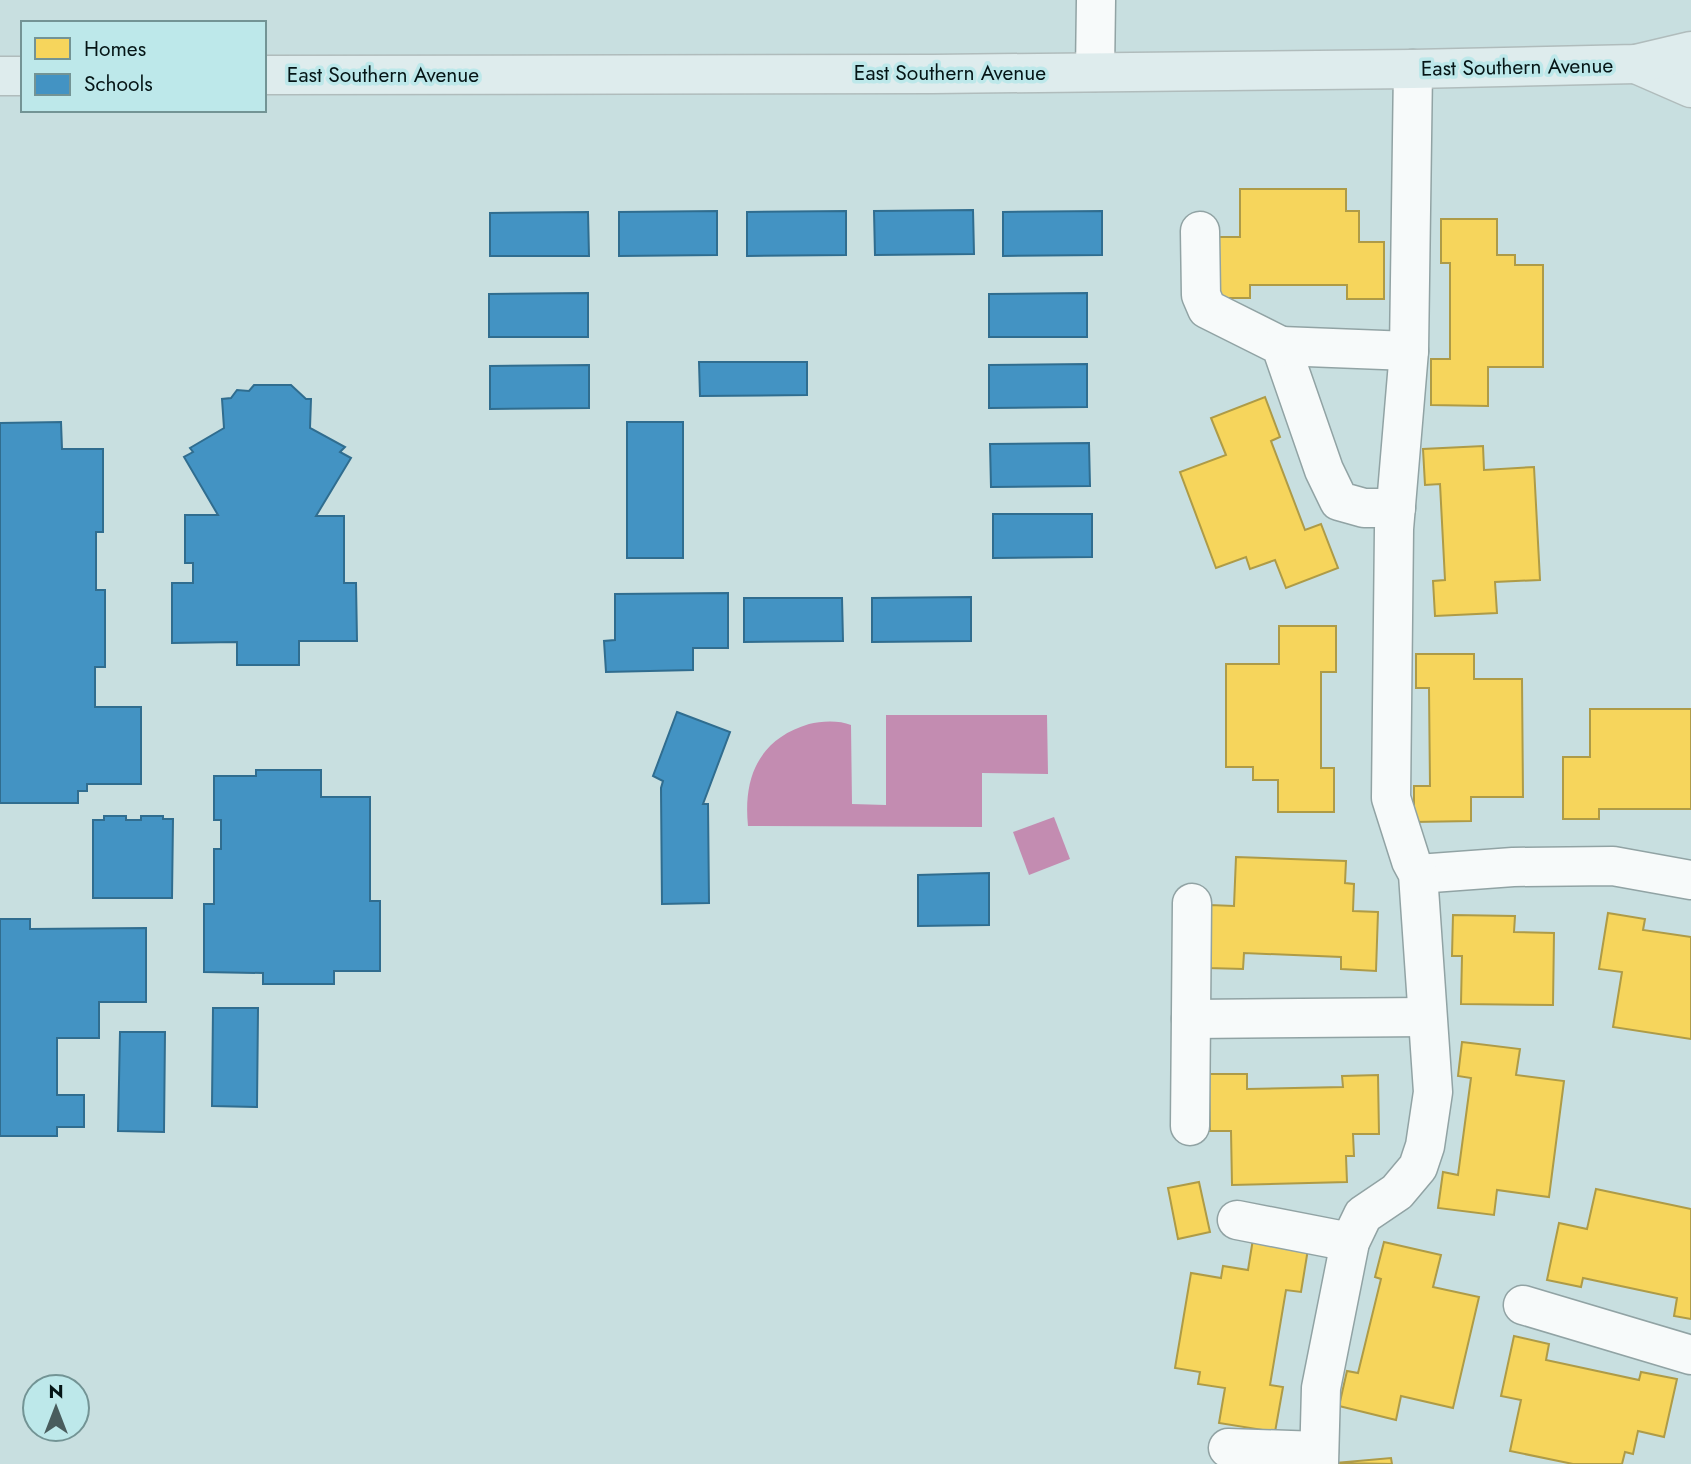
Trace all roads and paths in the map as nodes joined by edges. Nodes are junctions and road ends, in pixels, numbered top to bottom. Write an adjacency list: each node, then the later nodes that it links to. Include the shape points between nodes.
1 (1096, 0): 5 (street)
2 (1691, 51): 3 (main road, East Southern Avenue)
3 (1636, 64): 4 (main road, East Southern Avenue); 9 (main road, East Southern Avenue)
4 (1413, 69): 5 (main road, East Southern Avenue); 12 (street)
5 (1095, 72): 6 (main road, East Southern Avenue)
6 (266, 75)
7 (0, 76): 8 (main road)
8 (21, 76)
9 (1691, 88)
10 (1200, 231): 11 (street, via 1201,295 1207,309)
11 (1281, 346): 12 (street); 13 (street, via 1339,501 1364,508)
12 (1409, 351): 13 (street)
13 (1396, 508): 14 (street, via 1391,798)
14 (1418, 874): 15 (street, via 1613,866); 17 (street)
15 (1691, 880)
16 (1192, 903): 18 (street)
17 (1427, 1017): 18 (street); 21 (street, via 1433,1092 1418,1167 1397,1192 1363,1215)
18 (1191, 1019): 19 (street)
19 (1191, 1126)
20 (1237, 1220): 21 (street)
21 (1350, 1242): 25 (street, via 1321,1388)
22 (1523, 1305): 23 (street)
23 (1691, 1354)
24 (1228, 1448): 25 (street)
25 (1319, 1458)

